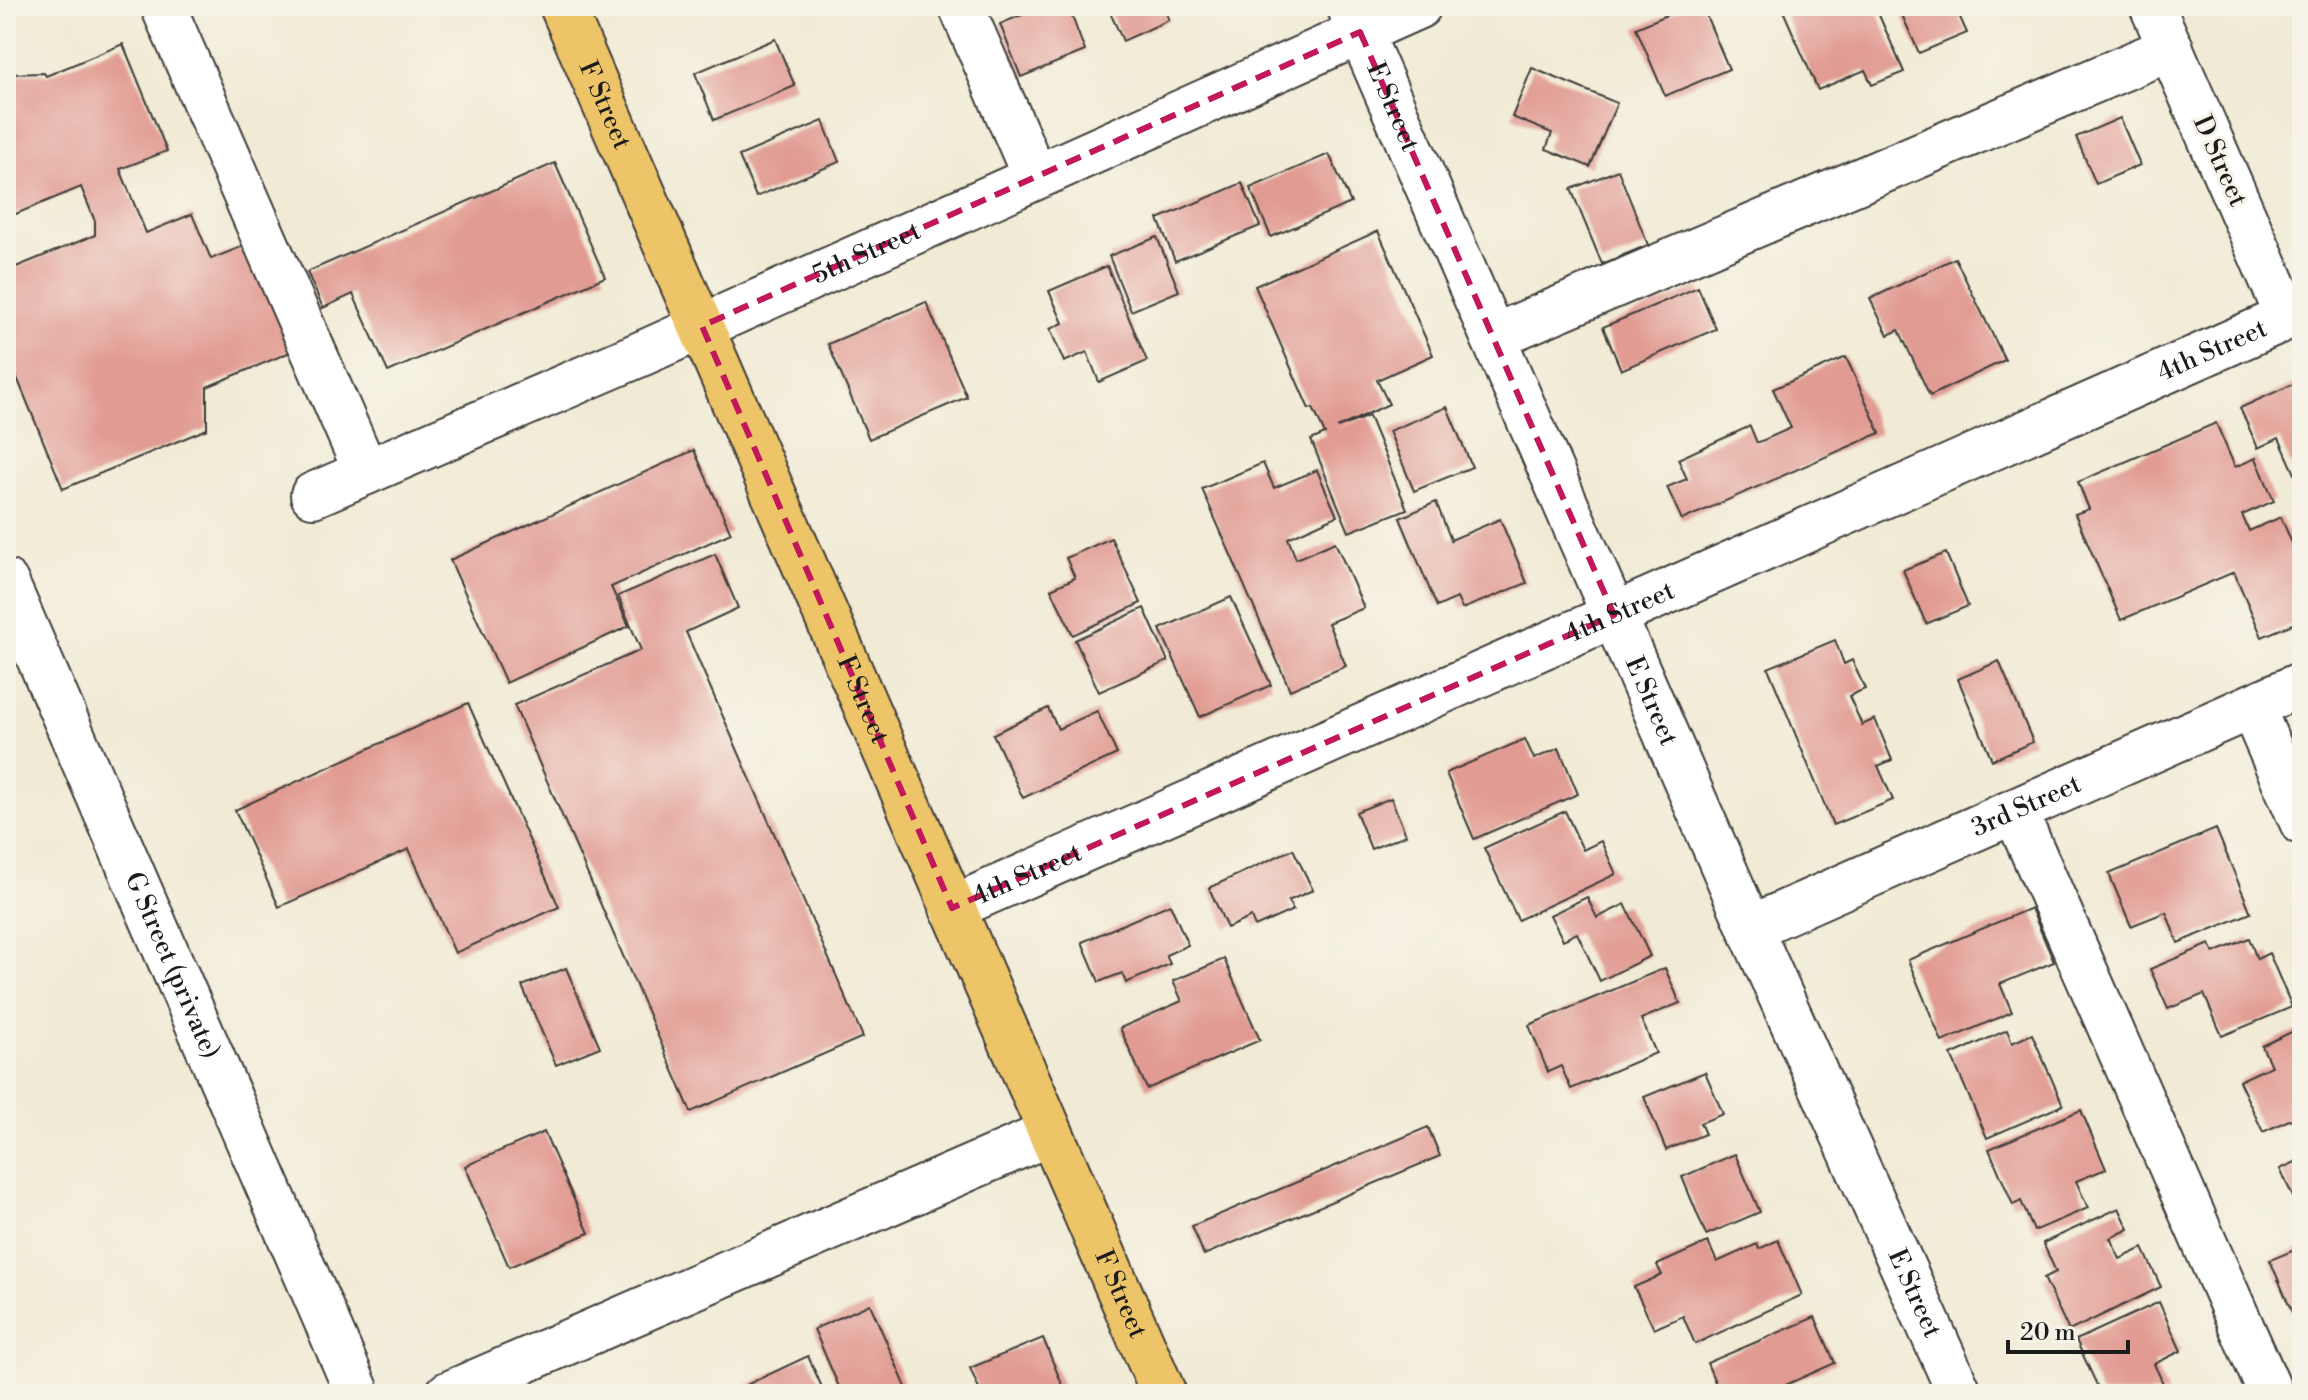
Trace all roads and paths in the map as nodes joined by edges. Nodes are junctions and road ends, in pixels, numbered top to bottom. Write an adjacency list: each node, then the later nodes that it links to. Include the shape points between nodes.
1 (163, 6): 12 (street)
2 (562, 6): 10 (main road, F Street)
3 (961, 6): 8 (street)
4 (1419, 6): 6 (street, 5th Street)
5 (2152, 6): 7 (street, D Street)
6 (1354, 19): 8 (street, 5th Street); 11 (street, E Street)
7 (2171, 48): 9 (street, D Street); 11 (street)
8 (1035, 177): 10 (street, 5th Street)
9 (2288, 317): 15 (street, 4th Street)
10 (702, 326): 12 (street, 5th Street); 20 (main road, F Street)
11 (1493, 337): 15 (street, E Street)
12 (366, 472): 13 (street, 5th Street)
13 (313, 495)
14 (6, 582): 23 (street, G Street (private))
15 (1614, 615): 20 (street, 4th Street); 21 (street, E Street)
16 (2302, 684): 17 (street, 3rd Street)
17 (2252, 707): 18 (street, 3rd Street); 19 (street)
18 (2015, 811): 21 (street, 3rd Street); 27 (street)
19 (2302, 822)
20 (952, 908): 22 (main road, F Street)
21 (1750, 928): 26 (street, E Street)
22 (1050, 1133): 24 (street); 25 (main road, F Street)
23 (358, 1394)
24 (448, 1394)
25 (1164, 1394)
26 (1960, 1394)
27 (2271, 1394)

